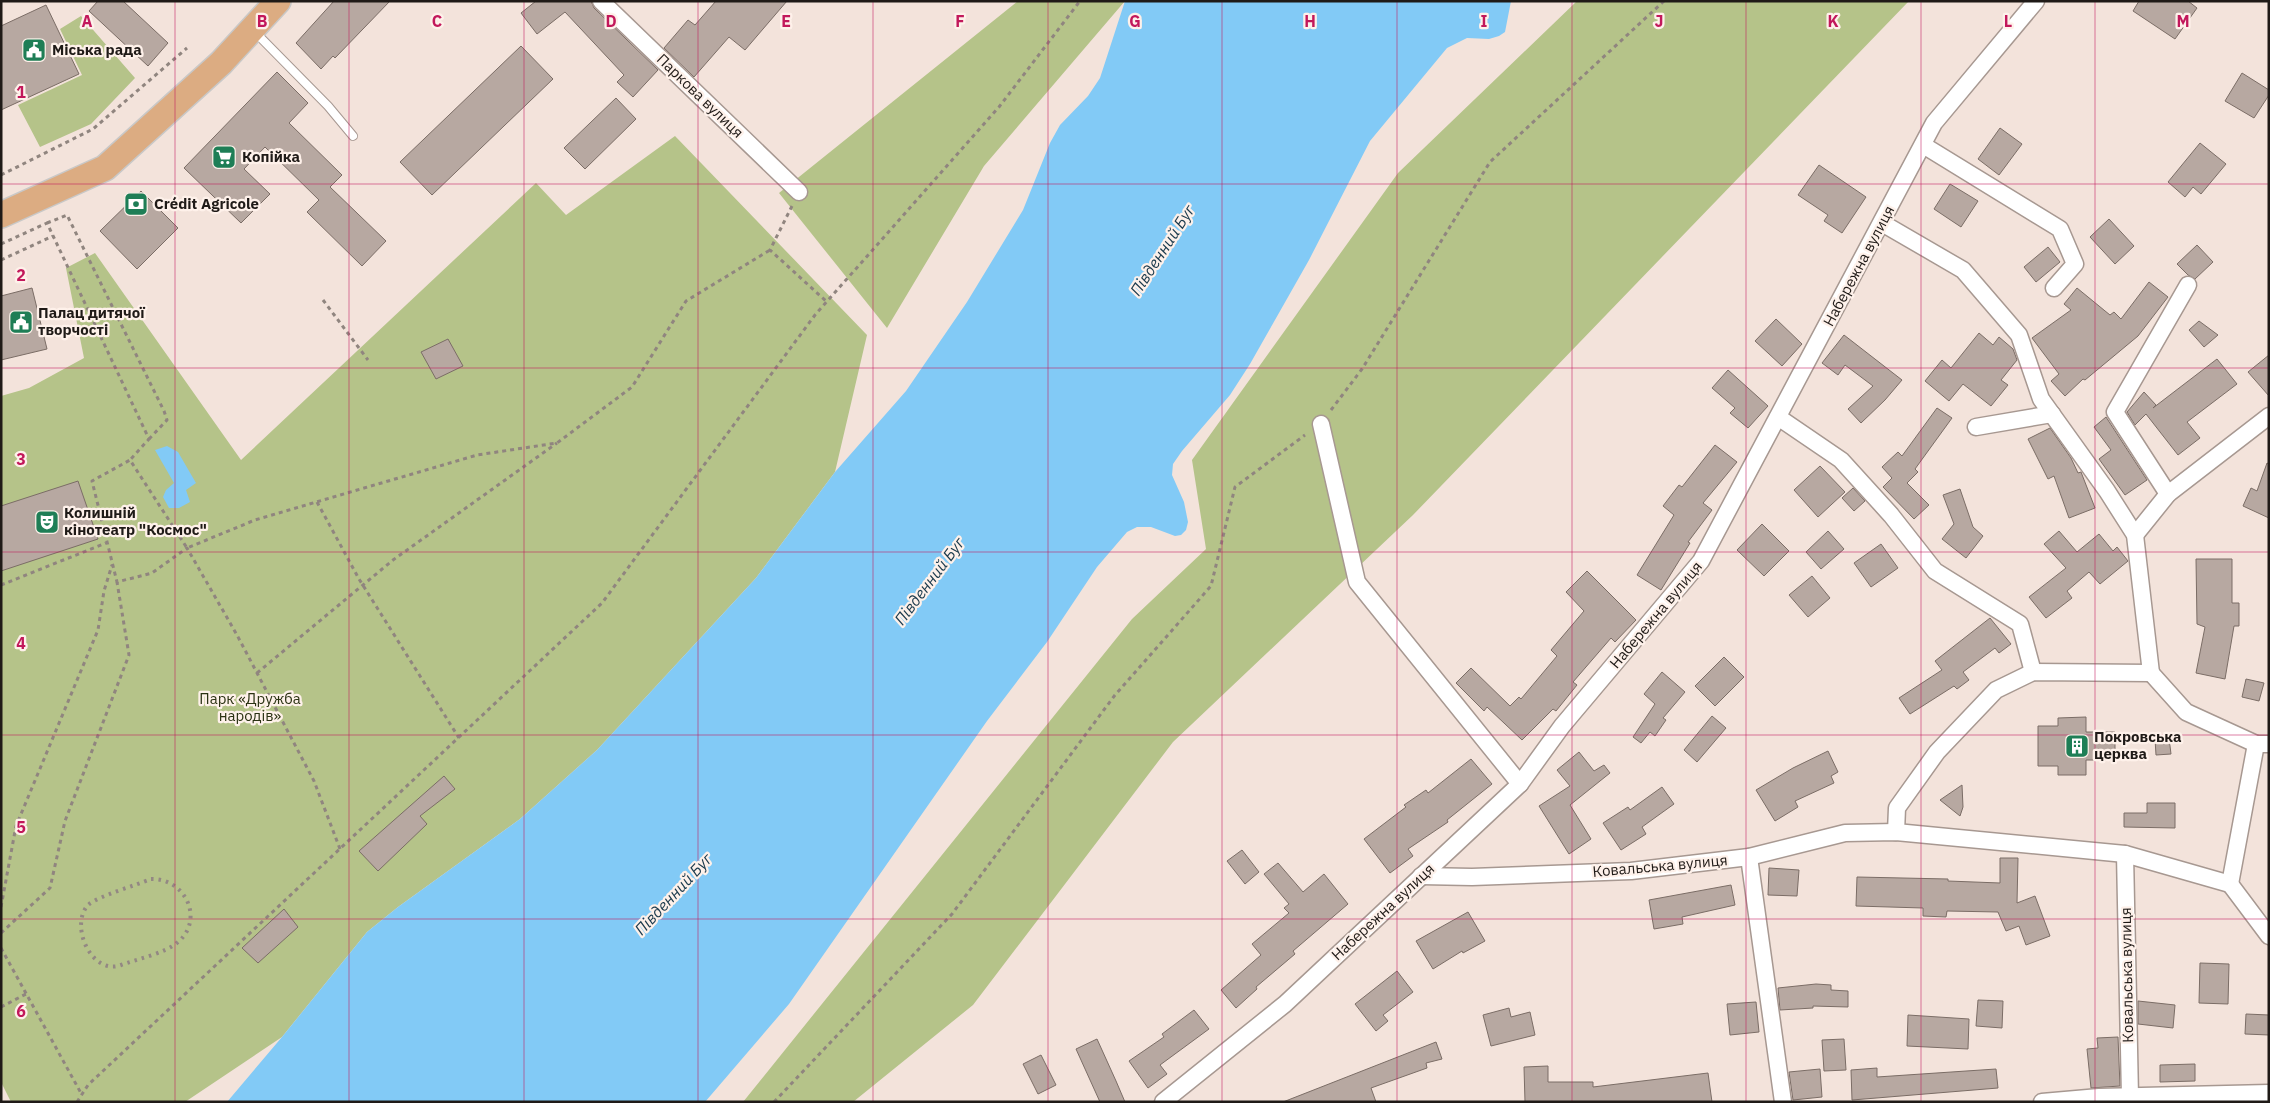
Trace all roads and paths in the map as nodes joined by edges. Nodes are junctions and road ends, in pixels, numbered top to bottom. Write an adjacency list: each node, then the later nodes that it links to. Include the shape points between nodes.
1 (278, 1): 6 (main road)
2 (601, 1): 11 (street, Паркова вулиця)
3 (1080, 1): 22 (path, via 998,107)
4 (1664, 1): 27 (path, via 1490,162 1362,369)
5 (2036, 1): 9 (street, Набережна вулиця, via 1934,123)
6 (252, 29): 8 (lane); 12 (main road, via 216,67 105,168)
7 (187, 48): 10 (path, via 93,129)
8 (353, 136)
9 (1922, 145): 13 (street, Набережна вулиця); 20 (street, via 2060,229 2075,264)
10 (1, 175)
11 (799, 192): 17 (path)
12 (2, 214)
13 (1882, 223): 24 (street, via 1963,270 2019,335 2041,399); 26 (street, Набережна вулиця)
14 (47, 224): 15 (path); 16 (path); 29 (path, via 67,215 164,410 167,420)
15 (53, 236): 18 (path); 29 (path)
16 (1, 244)
17 (770, 250): 22 (path); 30 (path, via 686,301 632,387)
18 (1, 260)
19 (2188, 284): 32 (street, via 2115,412)
20 (2054, 288)
21 (323, 300): 23 (path)
22 (827, 302): 44 (path, via 602,603)
23 (368, 360)
24 (2052, 414): 28 (street); 34 (street)
25 (2269, 416): 32 (street)
26 (1778, 417): 41 (street, via 1841,460 1891,515 1935,571 2020,624); 46 (street, Набережна вулиця, via 1701,561 1562,726)
27 (1321, 424): 46 (street, via 1357,582); 63 (path, via 1235,487 1211,586 1115,695 952,914)
28 (1976, 428)
29 (149, 439): 31 (path)
30 (557, 443): 33 (path, via 477,455); 40 (path)
31 (130, 460): 35 (path, via 92,482); 36 (path)
32 (2168, 494): 34 (street)
33 (317, 502): 36 (path, via 255,520); 40 (path)
34 (2135, 535): 43 (street)
35 (106, 543): 37 (path); 39 (path)
36 (187, 548): 38 (path, via 152,573); 42 (path)
37 (112, 565): 38 (path); 53 (path, via 98,630 16,826)
38 (117, 582): 54 (path, via 129,655 65,821 50,888)
39 (1, 585)
40 (363, 585): 42 (path); 44 (path)
41 (2032, 672): 43 (street); 47 (street, via 1996,690 1936,752 1897,808)
42 (257, 673): 48 (path, via 314,781)
43 (2151, 673): 45 (street, via 2186,712)
44 (459, 738): 48 (path)
45 (2262, 744): 52 (street)
46 (1520, 784): 51 (street, Набережна вулиця)
47 (1896, 832): 49 (street, Ковальська вулиця); 50 (street, Ковальська вулиця, via 1845,833)
48 (340, 849): 60 (path, via 88,1085)
49 (2125, 854): 52 (street, Ковальська вулиця); 61 (street, Ковальська вулиця)
50 (1749, 857): 51 (street, Ковальська вулиця, via 1632,871); 65 (street)
51 (1421, 876): 64 (street, Набережна вулиця, via 1285,1004)
52 (2230, 884): 55 (street)
53 (1, 907)
54 (1, 933)
55 (2269, 936)
56 (1, 948): 57 (path)
57 (26, 994): 58 (path); 60 (path)
58 (1, 1007)
59 (2269, 1093): 61 (street)
60 (82, 1095): 62 (path)
61 (2130, 1097): 66 (street)
62 (77, 1102)
63 (774, 1102)
64 (1163, 1102)
65 (1783, 1102)
66 (2042, 1102)

